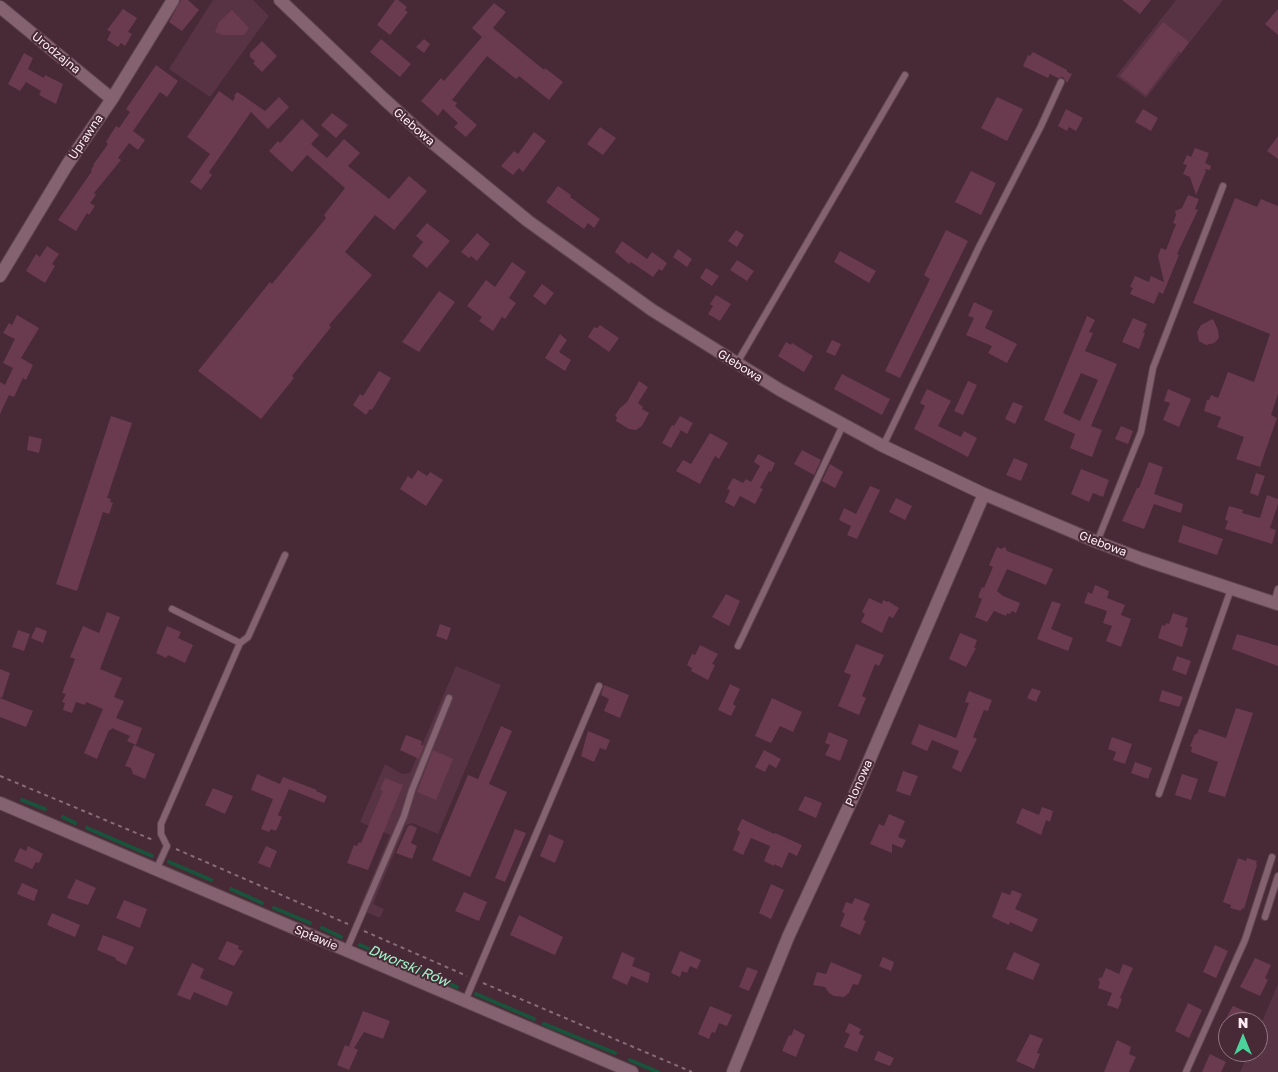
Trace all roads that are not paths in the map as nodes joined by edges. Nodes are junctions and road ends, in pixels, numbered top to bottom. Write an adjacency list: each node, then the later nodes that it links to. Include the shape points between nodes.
1 (173, 0): 6 (street, Uprawna)
2 (280, 0): 9 (street, Glebowa, via 384,100 528,221 652,310)
3 (0, 7): 6 (street, Urodzajna)
4 (904, 75): 9 (lane)
5 (1061, 82): 11 (lane)
6 (112, 99): 8 (street, Uprawna)
7 (1223, 186): 13 (lane, via 1153,368 1141,432)
8 (0, 276)
9 (737, 364): 10 (street, Glebowa)
10 (843, 425): 11 (street, Glebowa); 20 (lane)
11 (882, 446): 12 (street, Glebowa)
12 (984, 494): 13 (street, Glebowa); 32 (street, Plonowa, via 856,791 789,935)
13 (1097, 542): 15 (street, Glebowa)
14 (285, 555): 19 (lane, via 248,637)
15 (1230, 589): 17 (street, Glebowa); 23 (lane)
16 (1278, 589): 17 (lane)
17 (1276, 603)
18 (172, 609): 19 (lane)
19 (240, 643): 26 (lane, via 161,824 161,834 167,846)
20 (738, 646)
21 (599, 686): 30 (lane)
22 (449, 698): 29 (lane, via 404,816)
23 (1159, 794)
24 (0, 803): 26 (street, Spławie)
25 (1272, 857): 33 (lane, via 1245,940)
26 (156, 870): 29 (street, Spławie)
27 (1278, 876): 28 (lane)
28 (1265, 917)
29 (346, 951): 30 (street, Spławie)
30 (465, 1001): 31 (street, Spławie)
31 (632, 1072)
32 (733, 1072)
33 (1186, 1072)

